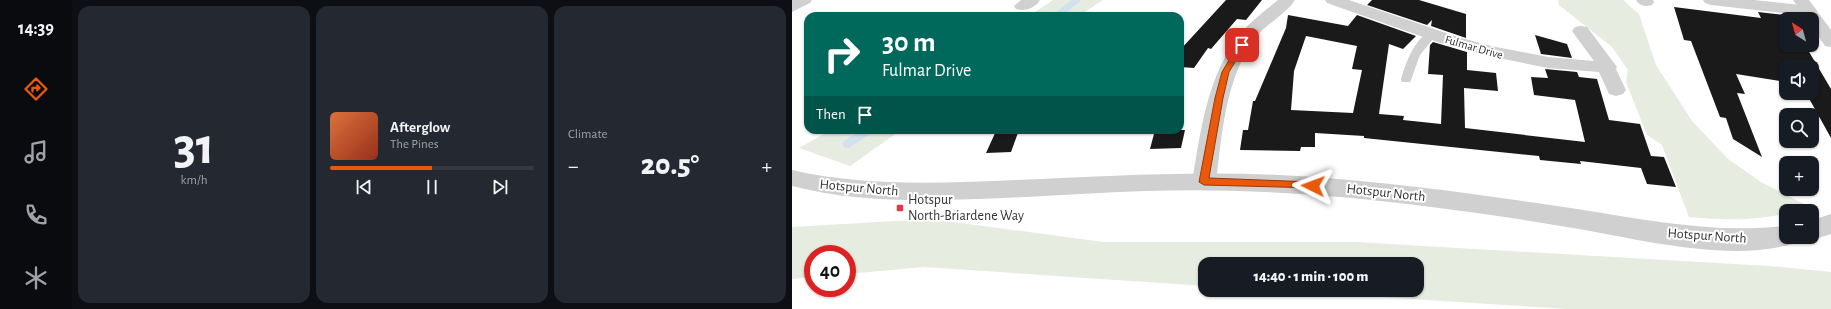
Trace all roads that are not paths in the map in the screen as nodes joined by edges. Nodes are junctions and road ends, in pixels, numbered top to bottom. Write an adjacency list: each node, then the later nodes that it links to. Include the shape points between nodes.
1 (804, 0): 6 (street)
2 (1287, 0): 14 (street, via 1247,37 1225,72)
3 (1712, 0): 5 (street)
4 (1342, 1): 8 (street, Fulmar Drive)
5 (1805, 6): 9 (street)
6 (792, 7)
7 (1581, 31): 10 (street)
8 (1432, 34): 10 (street, Fulmar Drive, via 1478,49 1523,59); 11 (lane, via 1418,48 1410,61)
9 (1831, 42)
10 (1608, 67): 12 (street)
11 (1406, 80)
12 (1616, 90)
13 (792, 178): 14 (street, Hotspur North, via 836,188 896,192)
14 (1204, 182): 17 (street, Hotspur North, via 1303,185 1388,192 1707,238)
15 (1831, 224): 16 (street)
16 (1819, 228)
17 (1779, 237)

